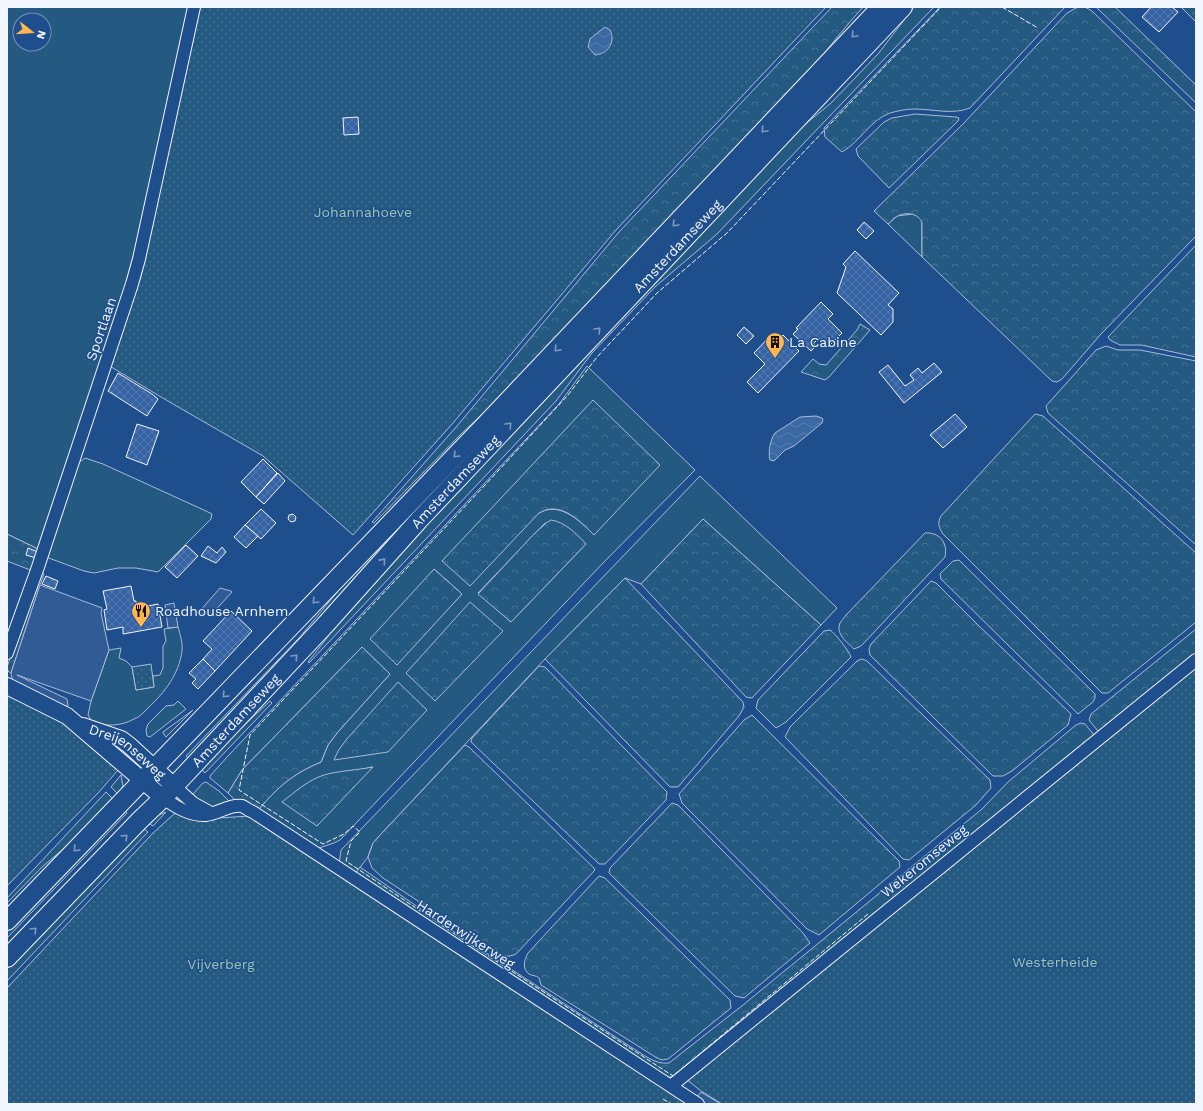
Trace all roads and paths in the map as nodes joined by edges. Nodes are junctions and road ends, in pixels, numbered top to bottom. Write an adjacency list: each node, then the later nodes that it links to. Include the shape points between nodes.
1 (194, 7): 4 (street, Sportlaan, via 132,284)
2 (880, 7): 8 (main road, Amsterdamseweg, one-way to 8, via 483,427)
3 (904, 7): 10 (main road, Amsterdamseweg, one-way to 3, via 419,520)
4 (7, 653)
5 (1196, 660): 13 (street, Wekeromseweg)
6 (7, 686): 7 (main road, Dreijenseweg)
7 (76, 723): 8 (main road, Dreijenseweg, via 121,739); 9 (main road, Dreijenseweg)
8 (155, 768): 9 (main road, Amsterdamseweg); 10 (main road, Dreijenseweg)
9 (142, 781): 10 (main road, Dreijenseweg); 11 (main road, Amsterdamseweg, one-way to 11)
10 (169, 792): 12 (main road, Amsterdamseweg, one-way to 10); 13 (street, Harderwijkerweg, via 184,811 194,814 212,814 242,806 253,812)
11 (7, 921)
12 (7, 958)
13 (671, 1086): 14 (street, Harderwijkerweg)
14 (698, 1104)

